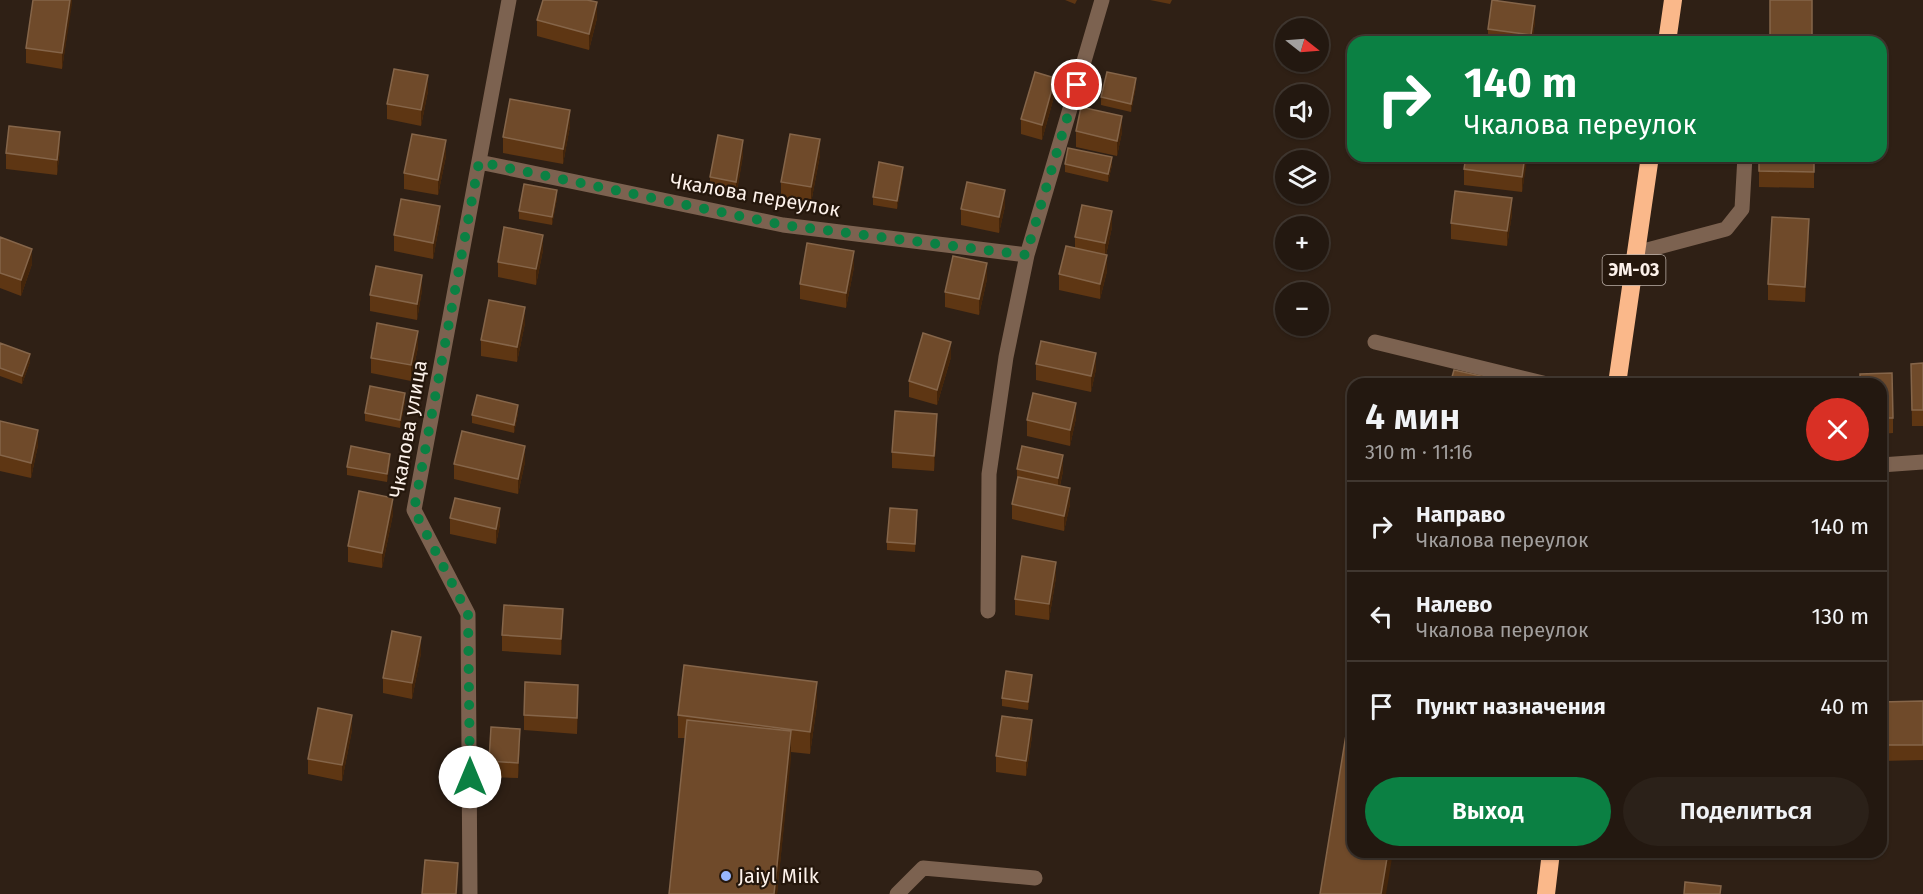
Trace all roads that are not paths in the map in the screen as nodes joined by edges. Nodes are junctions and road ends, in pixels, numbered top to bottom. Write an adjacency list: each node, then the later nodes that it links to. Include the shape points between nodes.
1 (508, 0): 5 (street, Чкалова улица)
2 (1102, 0): 9 (street)
3 (1673, 0): 4 (highway)
4 (1668, 36)
5 (479, 162): 9 (street, Чкалова переулок, via 783,225); 18 (street, Чкалова улица, via 414,510 468,614)
6 (1649, 162): 8 (highway, ЭМ-03)
7 (1745, 162): 8 (street, via 1742,209 1726,230)
8 (1636, 253): 12 (highway, ЭМ-03)
9 (1026, 255): 15 (street, via 989,474)
10 (1375, 342): 11 (street)
11 (1522, 378)
12 (1618, 378)
13 (1923, 462): 14 (street)
14 (1887, 465)
15 (988, 611)
16 (1550, 858): 20 (highway)
17 (1035, 878): 19 (street, via 923,868)
18 (470, 894)
19 (897, 894)
20 (1546, 894)

